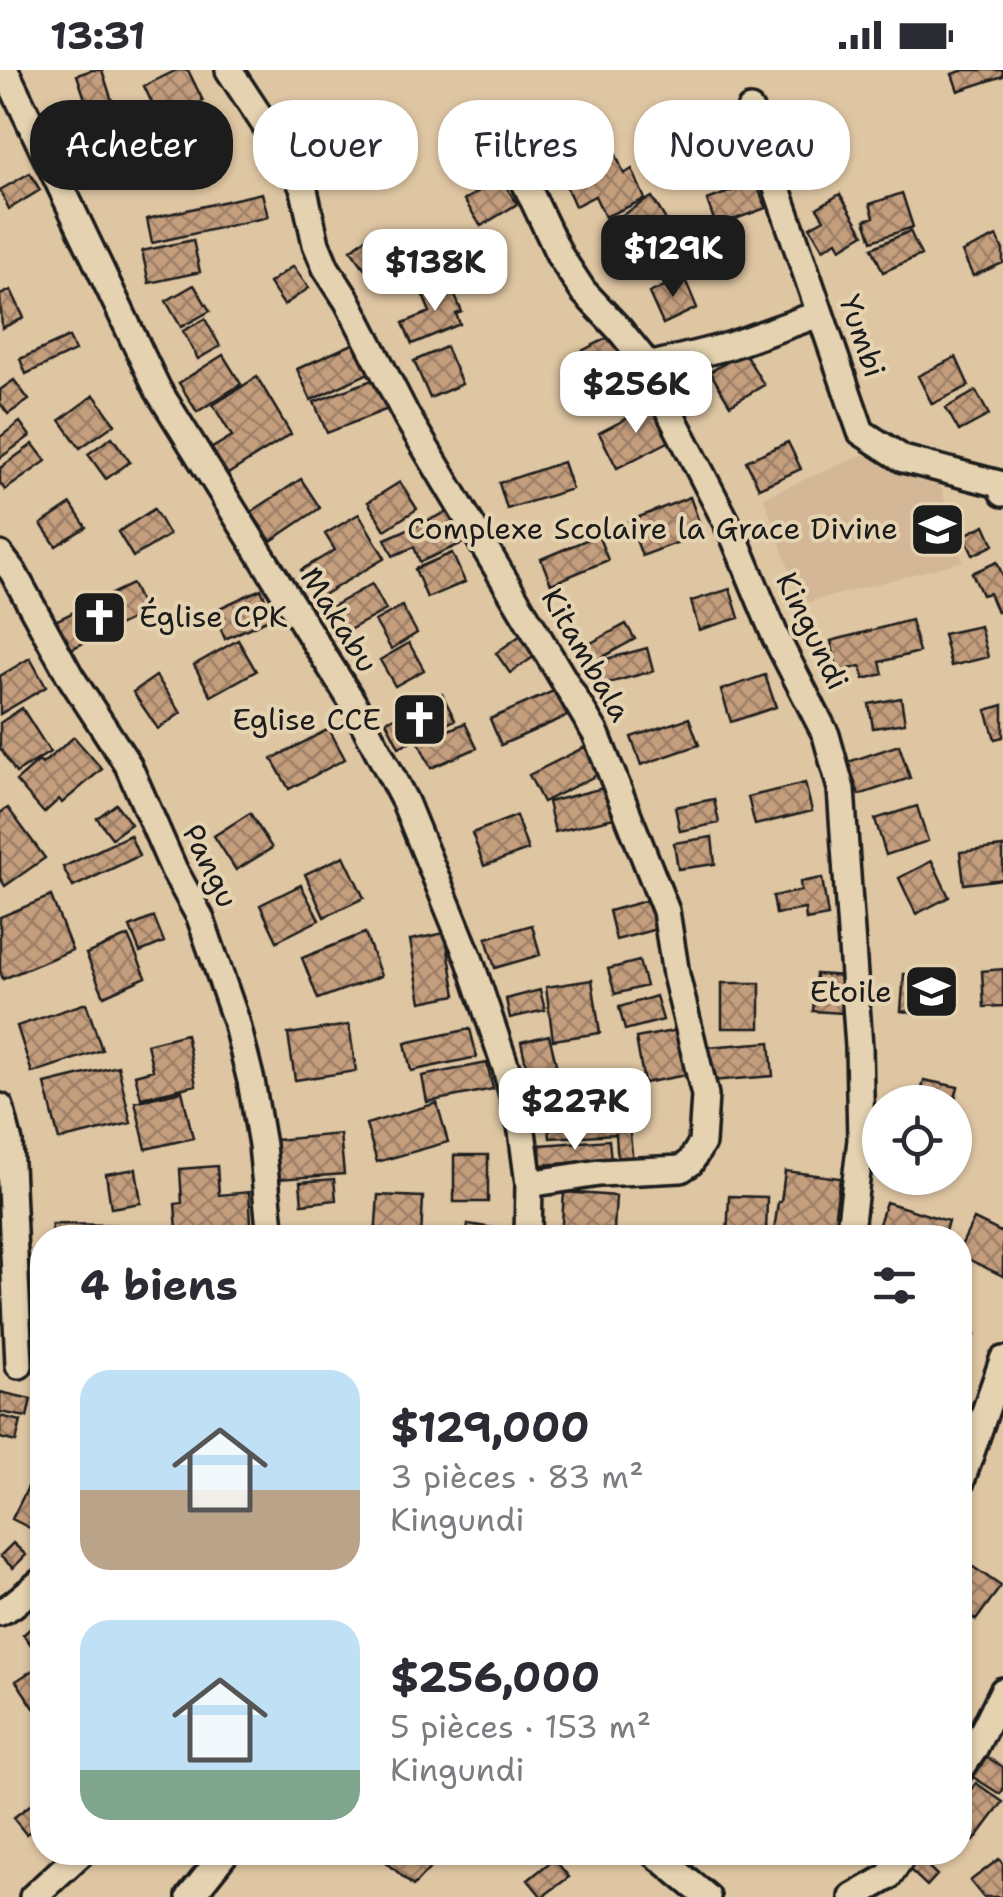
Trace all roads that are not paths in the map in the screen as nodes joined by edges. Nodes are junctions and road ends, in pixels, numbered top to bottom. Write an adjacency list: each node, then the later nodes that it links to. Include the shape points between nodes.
1 (4, 70): 10 (street, Makabu, via 158,390 353,703 405,802 506,1068)
2 (229, 70): 10 (street, Kitambala, via 295,170 326,268 407,418 596,734 666,911 705,1096 702,1142 681,1169)
3 (528, 190): 6 (street, Kingundi, via 583,292)
4 (777, 190): 5 (street, Yumbi)
5 (819, 314): 6 (street); 7 (street, Yumbi, via 862,432 903,459 999,484)
6 (650, 366): 13 (street, Kingundi, via 826,735 841,789 861,1140)
7 (1003, 493)
8 (0, 555): 11 (street, Pangu, via 128,765 200,917 251,1081)
9 (0, 1107): 15 (street, via 9,1142)
10 (529, 1184): 12 (street, Makabu)
11 (270, 1225)
12 (528, 1225)
13 (851, 1225)
14 (1003, 1360): 16 (street)
15 (19, 1365)
16 (972, 1449)
17 (30, 1591): 18 (street)
18 (0, 1612)
19 (1003, 1691): 20 (street)
20 (972, 1751)
21 (68, 1865): 25 (street)
22 (216, 1865): 26 (street)
23 (669, 1865): 27 (street)
24 (896, 1865): 28 (street)
25 (33, 1897)
26 (190, 1897)
27 (707, 1897)
28 (854, 1897)

